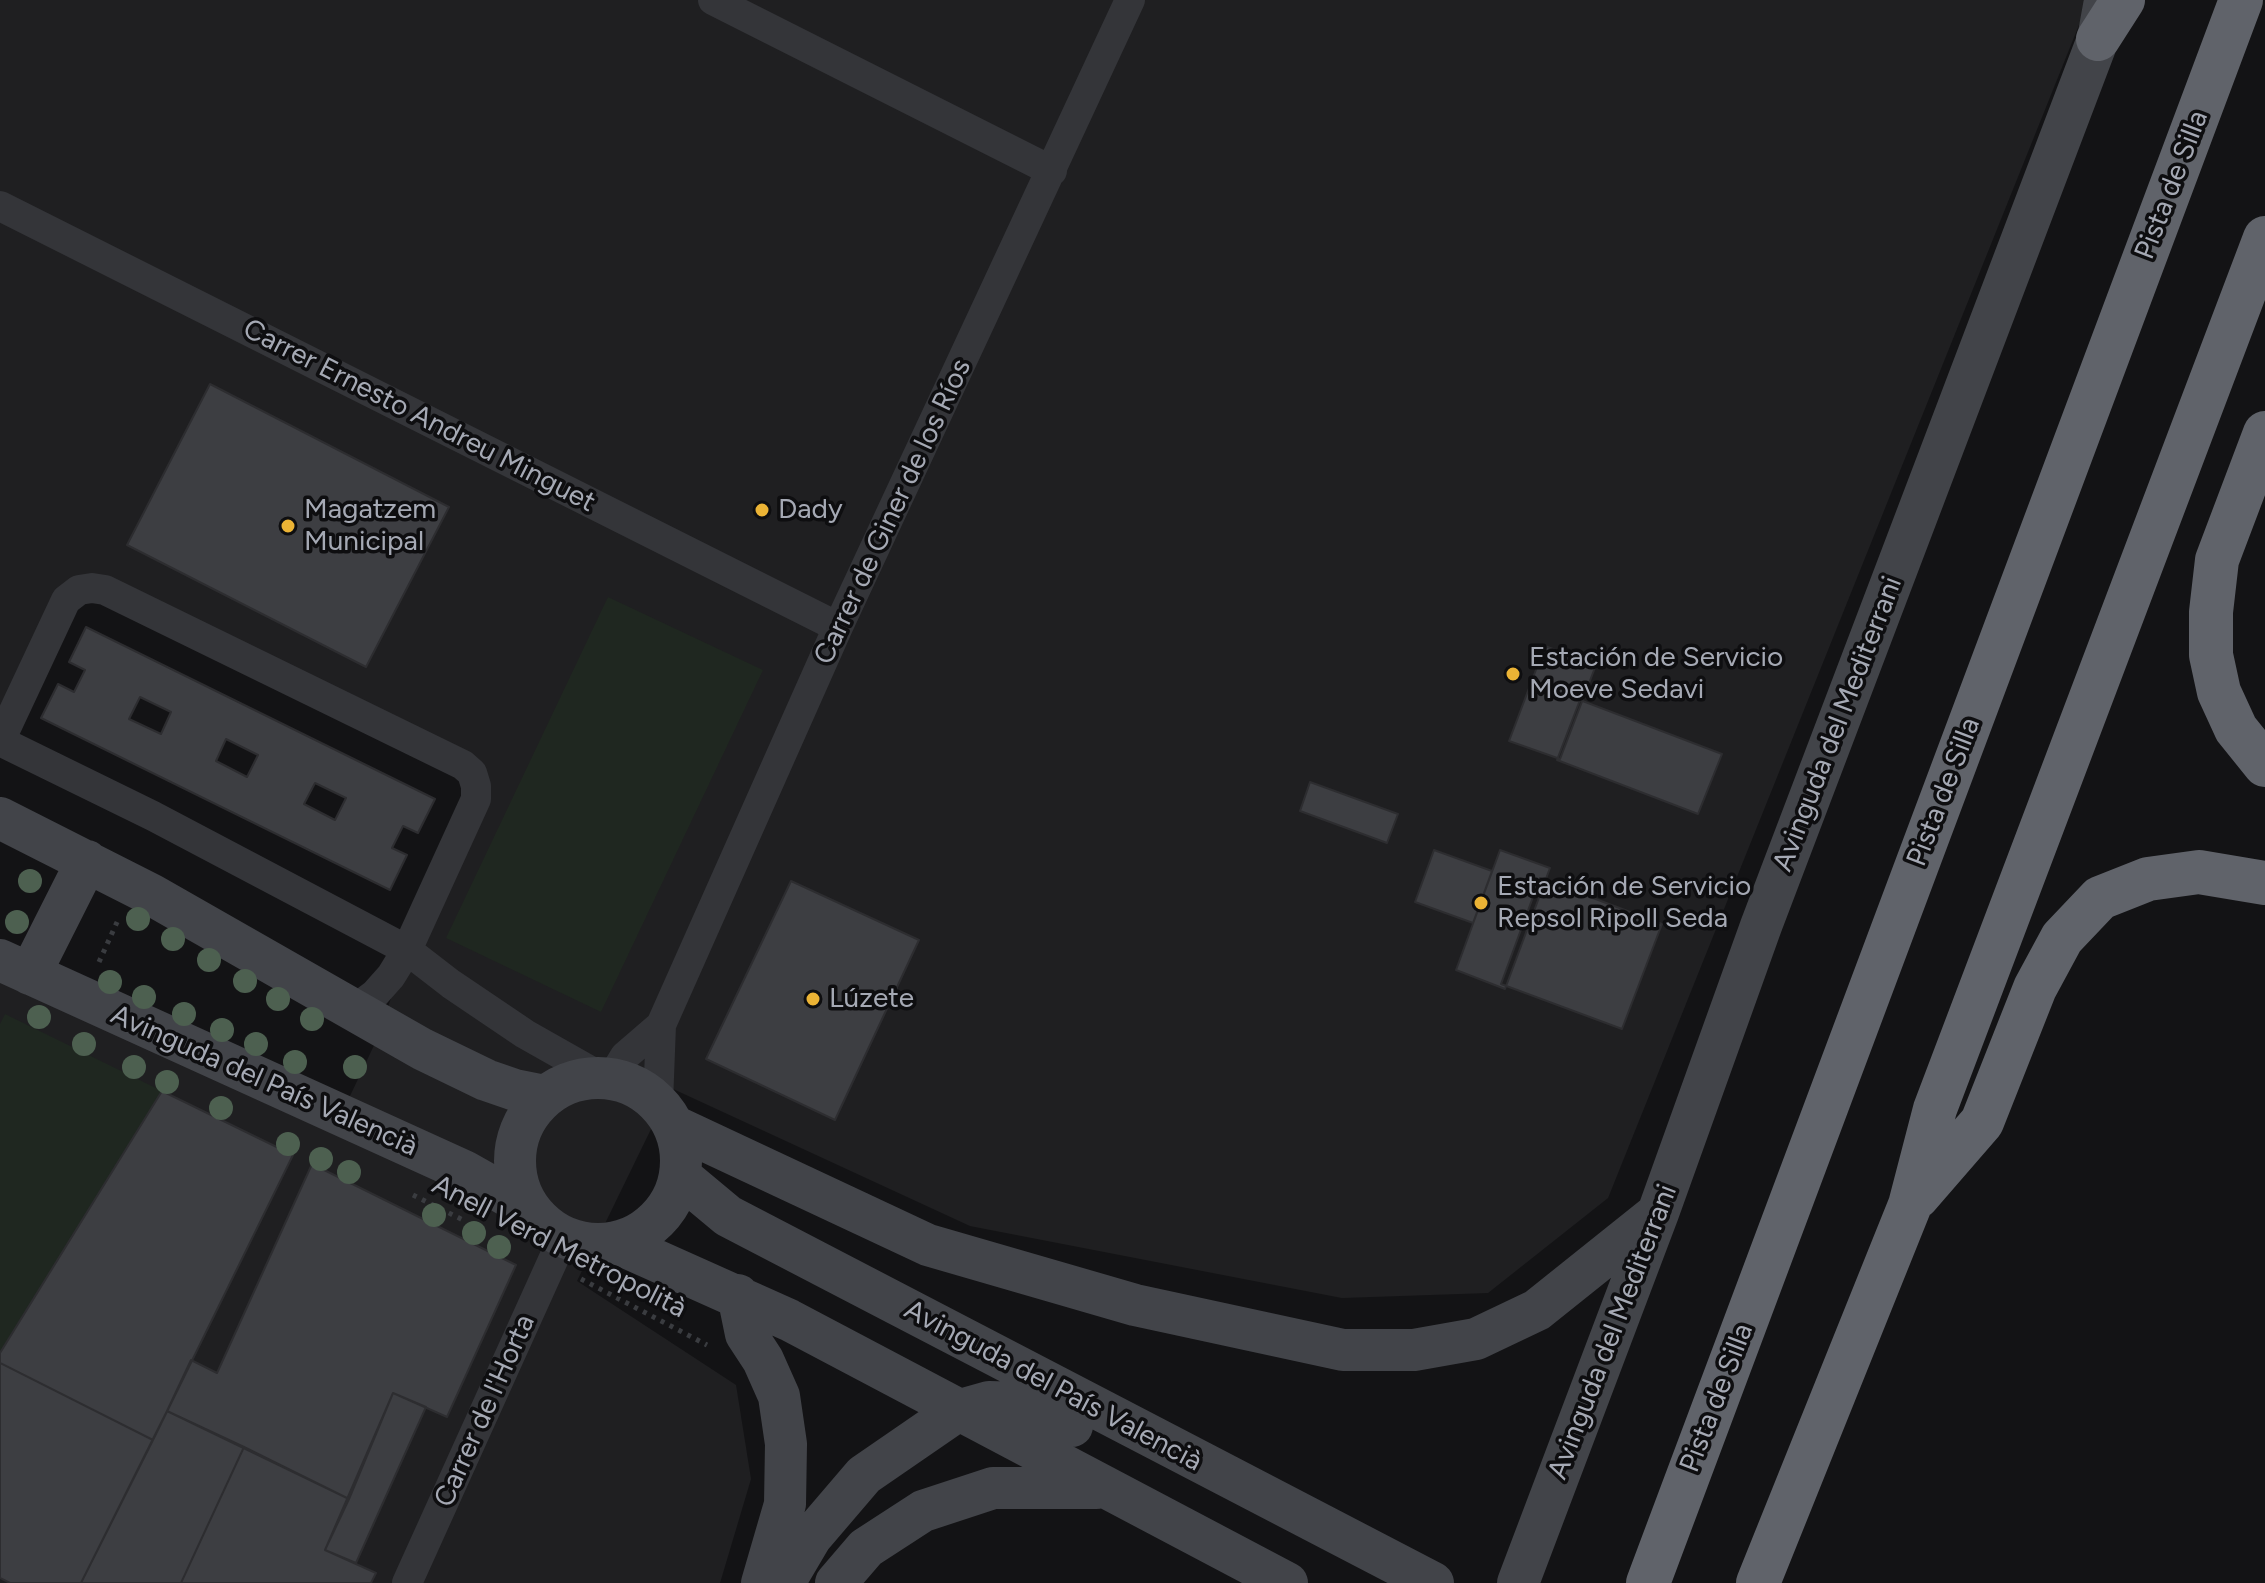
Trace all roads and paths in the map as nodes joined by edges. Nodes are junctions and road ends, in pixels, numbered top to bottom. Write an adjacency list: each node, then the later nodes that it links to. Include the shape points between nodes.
1 (713, 0): 6 (street)
2 (1130, 0): 6 (street, Carrer de Giner de los Ríos)
3 (2123, 0): 5 (highway)
4 (2241, 0): 45 (highway, Pista de Silla)
5 (2101, 20): 29 (street, Avinguda del Mediterrani)
6 (1052, 171): 10 (street, Carrer de Giner de los Ríos)
7 (0, 206): 10 (street, Carrer Ernesto Andreu Minguet)
8 (2265, 238): 27 (highway, via 1935,1109)
9 (2265, 433): 12 (highway, via 2217,560 2211,655 2219,692 2236,729)
10 (838, 627): 21 (street, Carrer de Giner de los Ríos)
11 (0, 741): 17 (street); 17 (street, via 66,600 92,588 463,765 472,773 476,799)
12 (2265, 765)
13 (0, 818): 14 (street)
14 (87, 861): 18 (street); 20 (street)
15 (2265, 883): 27 (highway, via 2199,872 2148,879 2100,898 2062,938 2035,988 1982,1122)
16 (124, 907): 19 (path)
17 (407, 950): 20 (street, via 391,976); 22 (street, via 525,1034)
18 (15, 967): 28 (street, Avinguda del País Valencià, via 464,1171)
19 (93, 976)
20 (355, 1009): 23 (street, via 486,1080)
21 (661, 1025): 22 (street, Carrer de Giner de los Ríos); 24 (street, Carrer de Giner de los Ríos)
22 (606, 1078): 23 (street, via 572,1082); 24 (street, via 636,1087)
23 (545, 1096): 28 (street, via 525,1119 514,1148 515,1178)
24 (666, 1114): 25 (street, via 681,1150); 29 (street, via 928,1245 1135,1305 1343,1350 1414,1350 1476,1339 1537,1310)
25 (680, 1176): 31 (street, via 659,1219); 36 (street, Avinguda del País Valencià, via 728,1216)
26 (408, 1193): 30 (path, Anell Verd Metropolità)
27 (1910, 1205): 46 (highway)
28 (526, 1206): 32 (street)
29 (1658, 1213): 44 (street, Avinguda del Mediterrani)
30 (466, 1222)
31 (617, 1243): 32 (street); 33 (street)
32 (557, 1251): 34 (path, Anell Verd Metropolità); 38 (street, Carrer de l'Horta)
33 (738, 1295): 34 (street, via 746,1334); 35 (street)
34 (772, 1379): 39 (street, via 786,1444 785,1504)
35 (957, 1411): 36 (street, via 989,1402 1023,1403 1075,1427); 37 (street); 40 (street, via 864,1475 811,1537)
36 (1152, 1438): 43 (street, Avinguda del País Valencià)
37 (1109, 1489): 41 (street, via 993,1488 923,1511 866,1548); 42 (street)
38 (407, 1583)
39 (762, 1583)
40 (784, 1583)
41 (836, 1583)
42 (1287, 1583)
43 (1433, 1583)
44 (1518, 1583)
45 (1648, 1583)
46 (1758, 1583)

